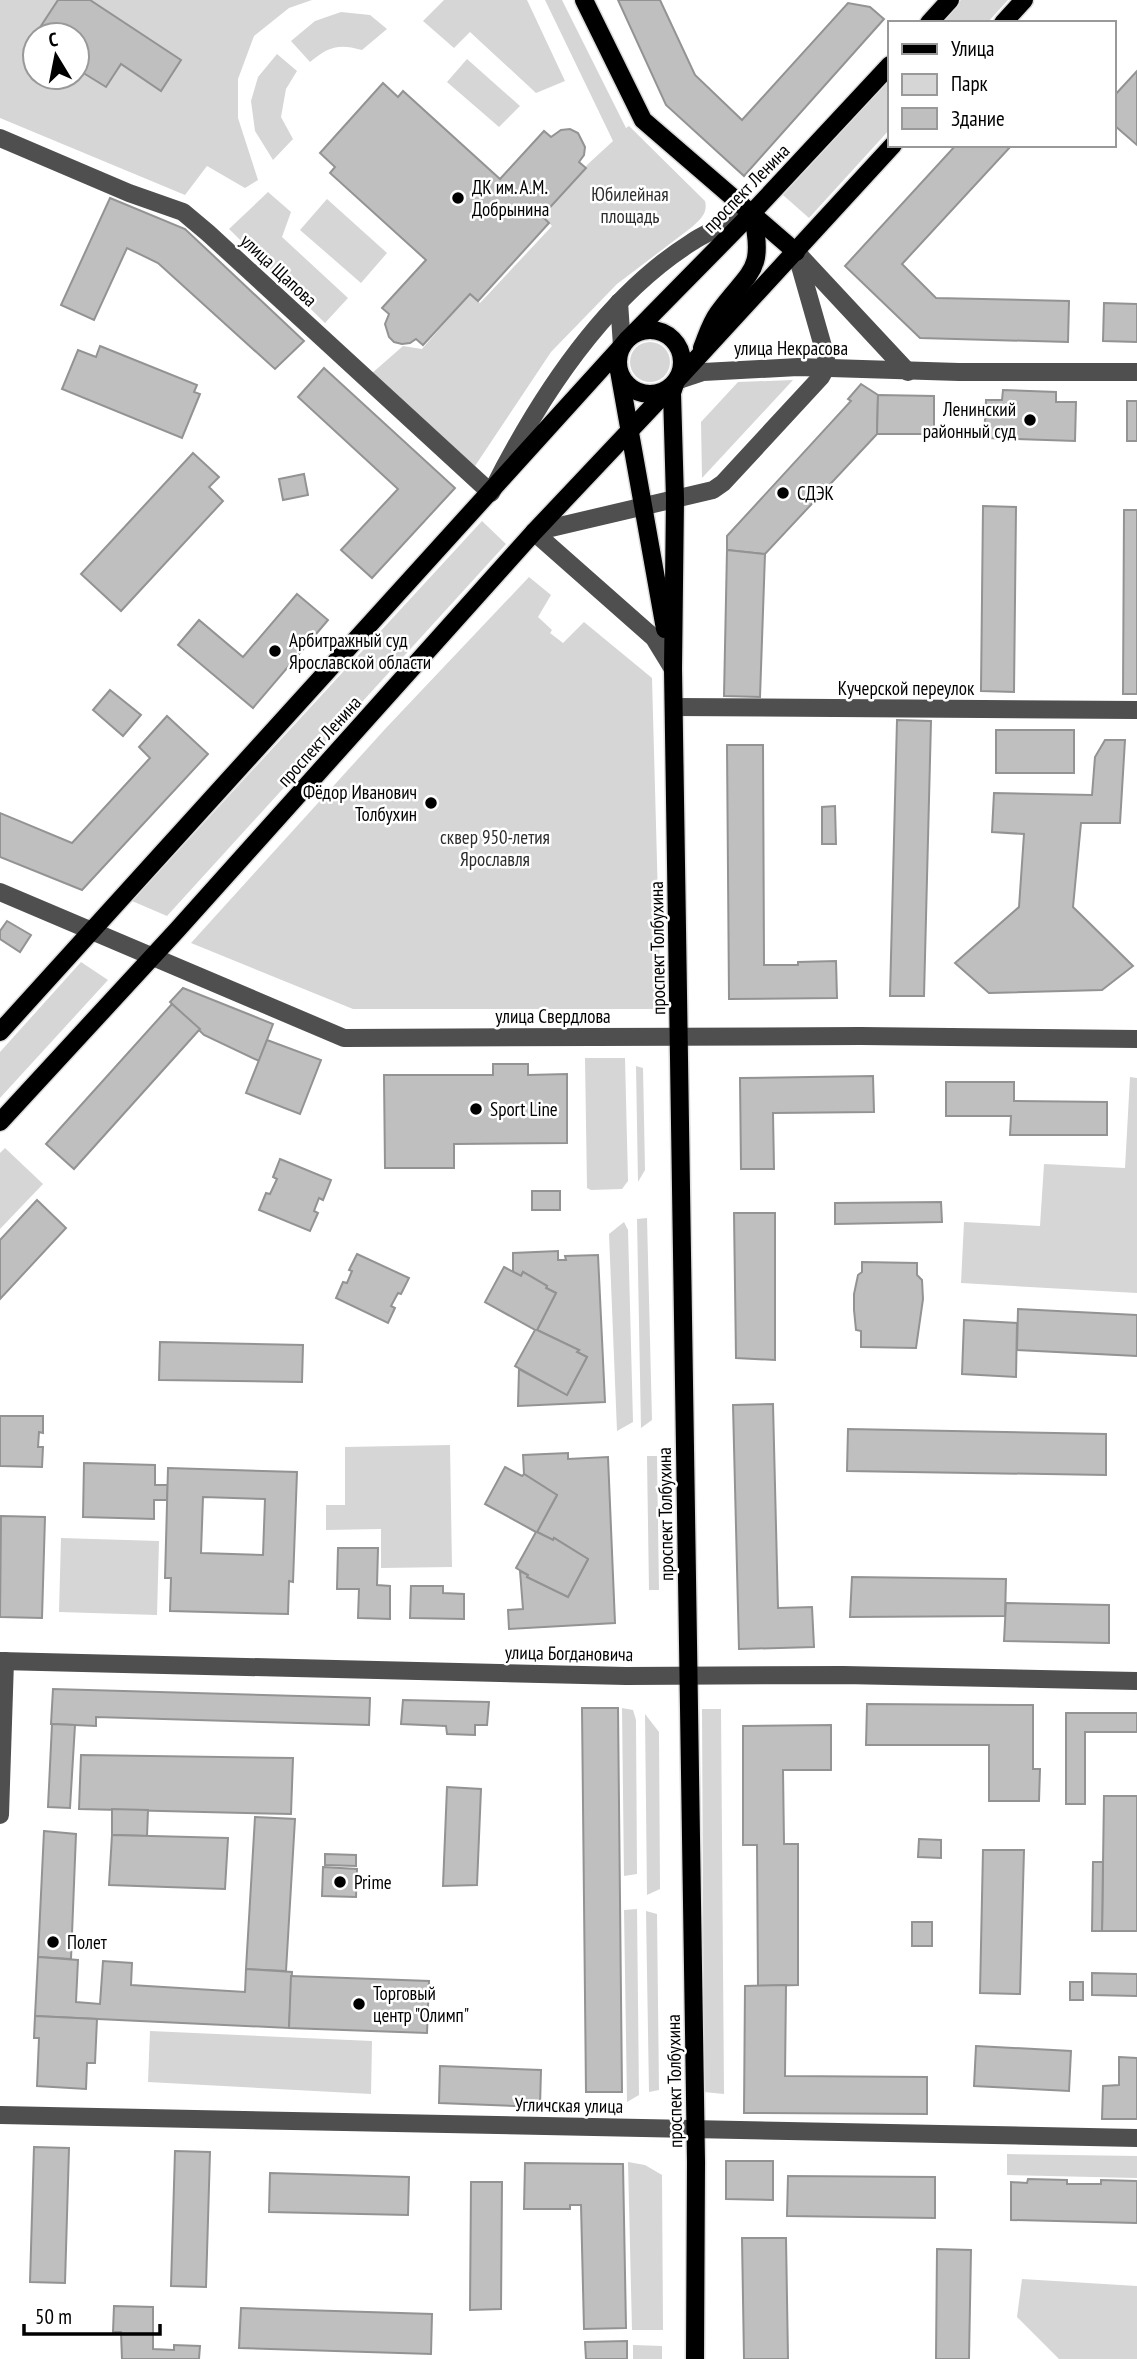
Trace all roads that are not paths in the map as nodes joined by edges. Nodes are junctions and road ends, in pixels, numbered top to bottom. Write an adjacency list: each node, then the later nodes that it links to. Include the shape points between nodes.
1 (584, 0): 9 (main road, via 643,120)
2 (950, 0): 4 (main road)
3 (1024, 0): 5 (main road)
4 (931, 21)
5 (1005, 21)
6 (888, 67): 9 (main road, проспект Ленина)
7 (0, 138): 20 (street, улица Щапова, via 183,212)
8 (891, 147): 10 (main road, проспект Ленина)
9 (752, 213): 10 (main road); 11 (street, via 693,241); 12 (main road, проспект Ленина); 13 (main road, via 757,261 717,314)
10 (796, 252): 13 (main road, проспект Ленина); 14 (street); 16 (street, улица Некрасова)
11 (619, 302): 12 (street); 20 (street, via 559,375 516,442)
12 (626, 341): 15 (main road); 18 (main road, via 649,330 677,342 683,362); 20 (main road, проспект Ленина)
13 (697, 358): 18 (main road, проспект Ленина)
14 (826, 368): 16 (street, улица Некрасова); 18 (street, улица Некрасова, via 728,369 703,372); 21 (street, via 723,483)
15 (619, 371): 18 (main road, via 640,393 660,393); 19 (main road, проспект Толбухина)
16 (908, 372): 17 (street, улица Некрасова)
17 (1137, 372)
18 (673, 384): 19 (main road, проспект Ленина); 21 (main road, проспект Толбухина)
19 (629, 430): 22 (main road, проспект Толбухина); 23 (main road, проспект Ленина)
20 (491, 493): 28 (main road, проспект Ленина)
21 (675, 499): 22 (street); 24 (main road, проспект Толбухина)
22 (642, 506): 23 (street); 24 (main road, проспект Толбухина)
23 (534, 532): 24 (street, via 654,638); 29 (main road, проспект Ленина)
24 (673, 669): 25 (main road, проспект Толбухина)
25 (674, 707): 26 (street, Кучерской переулок); 31 (main road, проспект Толбухина)
26 (1137, 710)
27 (0, 892): 28 (street, улица Свердлова)
28 (91, 931): 29 (street, улица Свердлова); 30 (main road, проспект Ленина)
29 (151, 957): 31 (street, улица Свердлова, via 344,1038); 33 (main road, проспект Ленина)
30 (0, 1032)
31 (679, 1037): 32 (street, улица Свердлова); 35 (main road, проспект Толбухина)
32 (1137, 1039)
33 (0, 1122)
34 (2, 1661): 35 (street, улица Богдановича); 37 (street)
35 (689, 1674): 36 (street, улица Богдановича); 39 (main road, проспект Толбухина)
36 (1137, 1681)
37 (0, 1815)
38 (0, 2115): 39 (street, Угличская улица)
39 (696, 2129): 40 (street, Угличская улица); 41 (main road, проспект Толбухина)
40 (1137, 2138)
41 (695, 2359)

